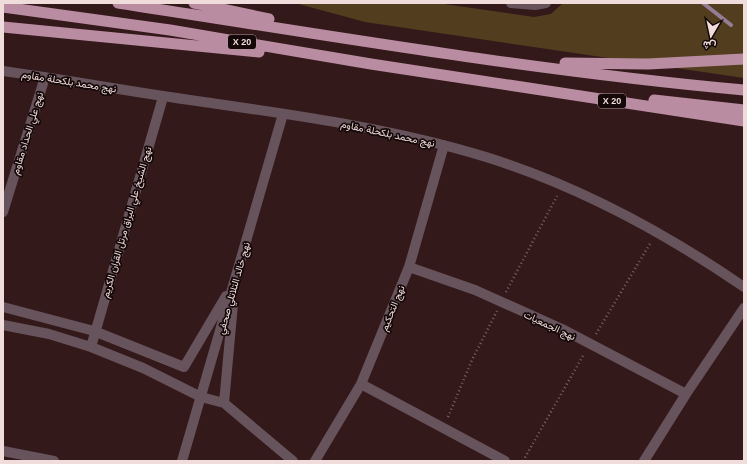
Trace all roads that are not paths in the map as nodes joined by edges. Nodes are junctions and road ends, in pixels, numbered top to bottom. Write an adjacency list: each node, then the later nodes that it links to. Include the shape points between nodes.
1 (118, 3): 7 (highway, X 20)
2 (194, 3): 7 (highway)
3 (511, 3): 4 (street)
4 (546, 3)
5 (3, 7): 10 (highway, X 20, via 170,30)
6 (3, 27): 10 (highway, via 164,41)
7 (377, 43): 8 (highway, X 20)
8 (482, 59): 9 (highway, via 581,64 648,64); 14 (highway, X 20, via 671,84)
9 (744, 59)
10 (372, 64): 13 (highway, X 20)
11 (3, 71): 12 (street, نهج محمد بلكحلة مقاوم)
12 (44, 77): 15 (street, نهج محمد بلكحلة مقاوم); 20 (street, نهج علي الحداد مقاوم)
13 (480, 80): 16 (highway, X 20); 18 (highway, X 20)
14 (744, 90)
15 (163, 96): 17 (street, نهج محمد بلكحلة مقاوم); 27 (street, نهج الشيخ علي البراق مرتل القران الكريم)
16 (744, 110)
17 (283, 114): 19 (street, نهج محمد بلكحلة مقاوم, via 359,126); 22 (street, نهج خالد التلاتلي صحفي)
18 (744, 121)
19 (444, 145): 21 (street, نهج التحكيم); 23 (street, نهج محمد بلكحلة مقاوم, via 487,157 600,202 697,254)
20 (3, 212)
21 (409, 267): 29 (street, نهج التحكيم); 30 (street, نهج الجمعيات, via 475,290 562,329)
22 (235, 282): 27 (street, via 184,367); 31 (street, نهج خالد التلاتلي صحفي); 32 (street)
23 (744, 287)
24 (3, 308): 27 (street)
25 (744, 308): 30 (street)
26 (3, 325): 28 (street, via 49,334)
27 (94, 331): 28 (street, نهج الشيخ علي البراق مرتل القران الكريم)
28 (90, 347): 31 (street, via 143,368)
29 (361, 384): 37 (street, نهج التحكيم); 38 (street)
30 (686, 394): 39 (street)
31 (201, 397): 32 (street); 35 (street, نهج خالد التلاتلي صحفي)
32 (224, 403): 36 (street)
33 (3, 451): 34 (street)
34 (54, 461)
35 (182, 461)
36 (293, 461)
37 (315, 461)
38 (505, 461)
39 (644, 461)

